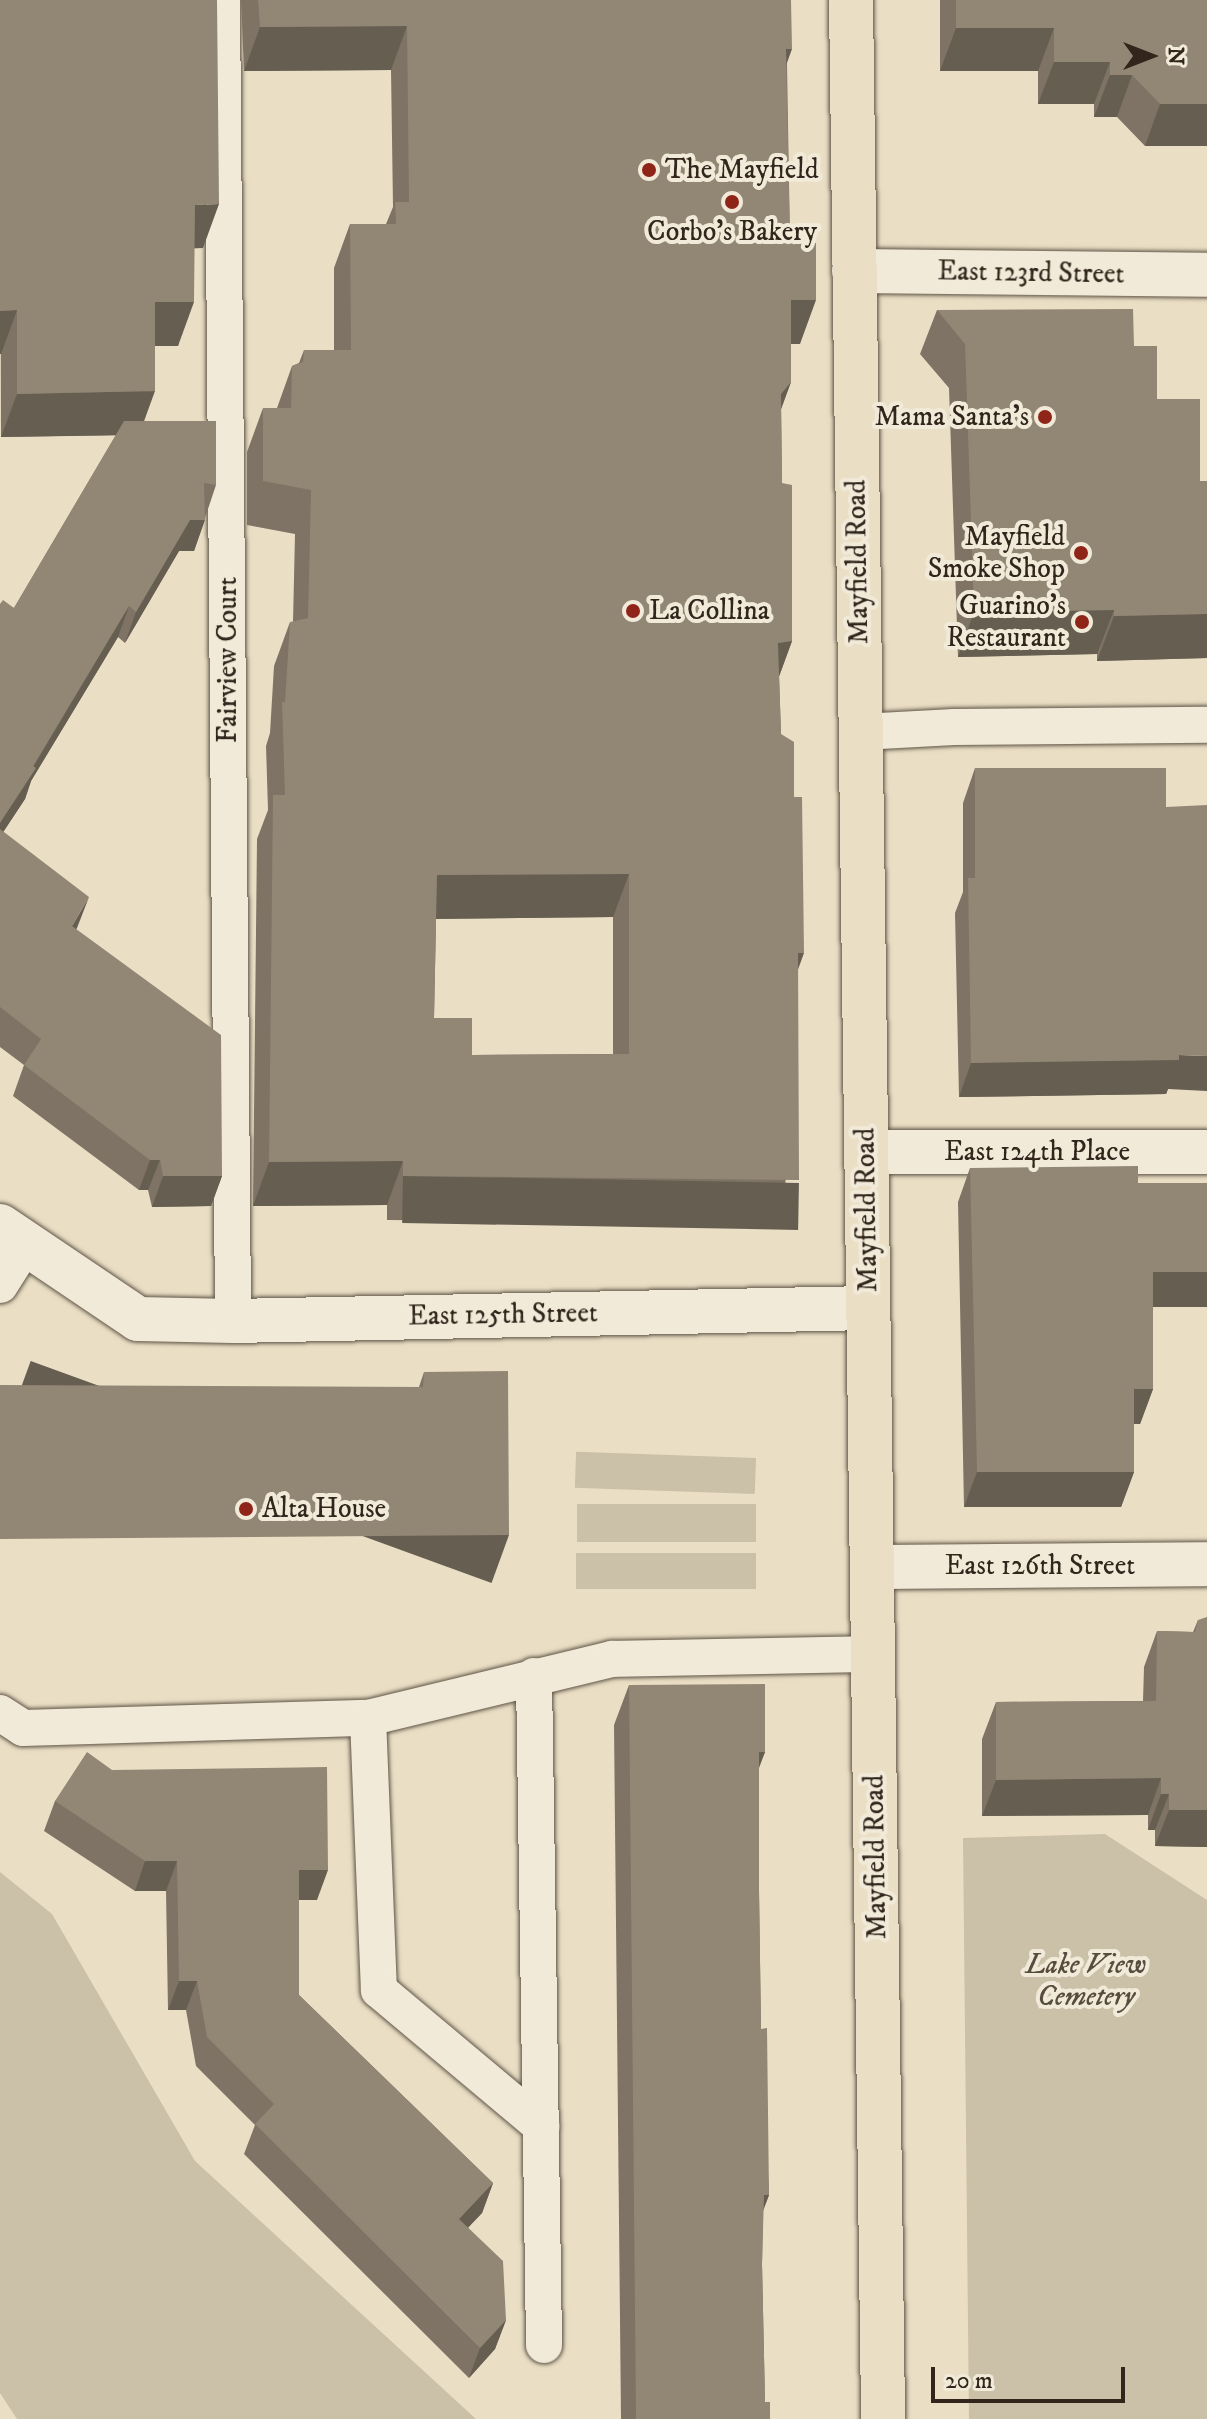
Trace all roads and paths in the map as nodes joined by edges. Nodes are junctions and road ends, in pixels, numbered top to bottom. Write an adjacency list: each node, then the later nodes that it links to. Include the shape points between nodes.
1 (222, 0): 12 (lane, Fairview Court)
2 (851, 0): 3 (main road, Mayfield Road)
3 (854, 271): 4 (street, East 123rd Street); 6 (main road, Mayfield Road)
4 (1207, 275)
5 (1207, 725): 6 (lane)
6 (861, 732): 7 (main road, Mayfield Road)
7 (866, 1152): 8 (street, East 124th Place); 11 (main road, Mayfield Road)
8 (1207, 1152)
9 (13, 1235): 10 (lane); 12 (street, East 125th Street, via 138,1319)
10 (0, 1285)
11 (868, 1308): 12 (street, East 125th Street); 14 (main road, Mayfield Road)
12 (233, 1321)
13 (1207, 1564): 14 (street, East 126th Street)
14 (873, 1567): 15 (main road, Mayfield Road)
15 (874, 1654): 16 (lane, via 612,1659); 21 (main road, Mayfield Road)
16 (534, 1676): 18 (lane); 19 (lane)
17 (0, 1713): 18 (lane, via 23,1728)
18 (368, 1718): 19 (lane, via 379,1990)
19 (541, 2126): 20 (lane)
20 (544, 2345)
21 (883, 2419)

